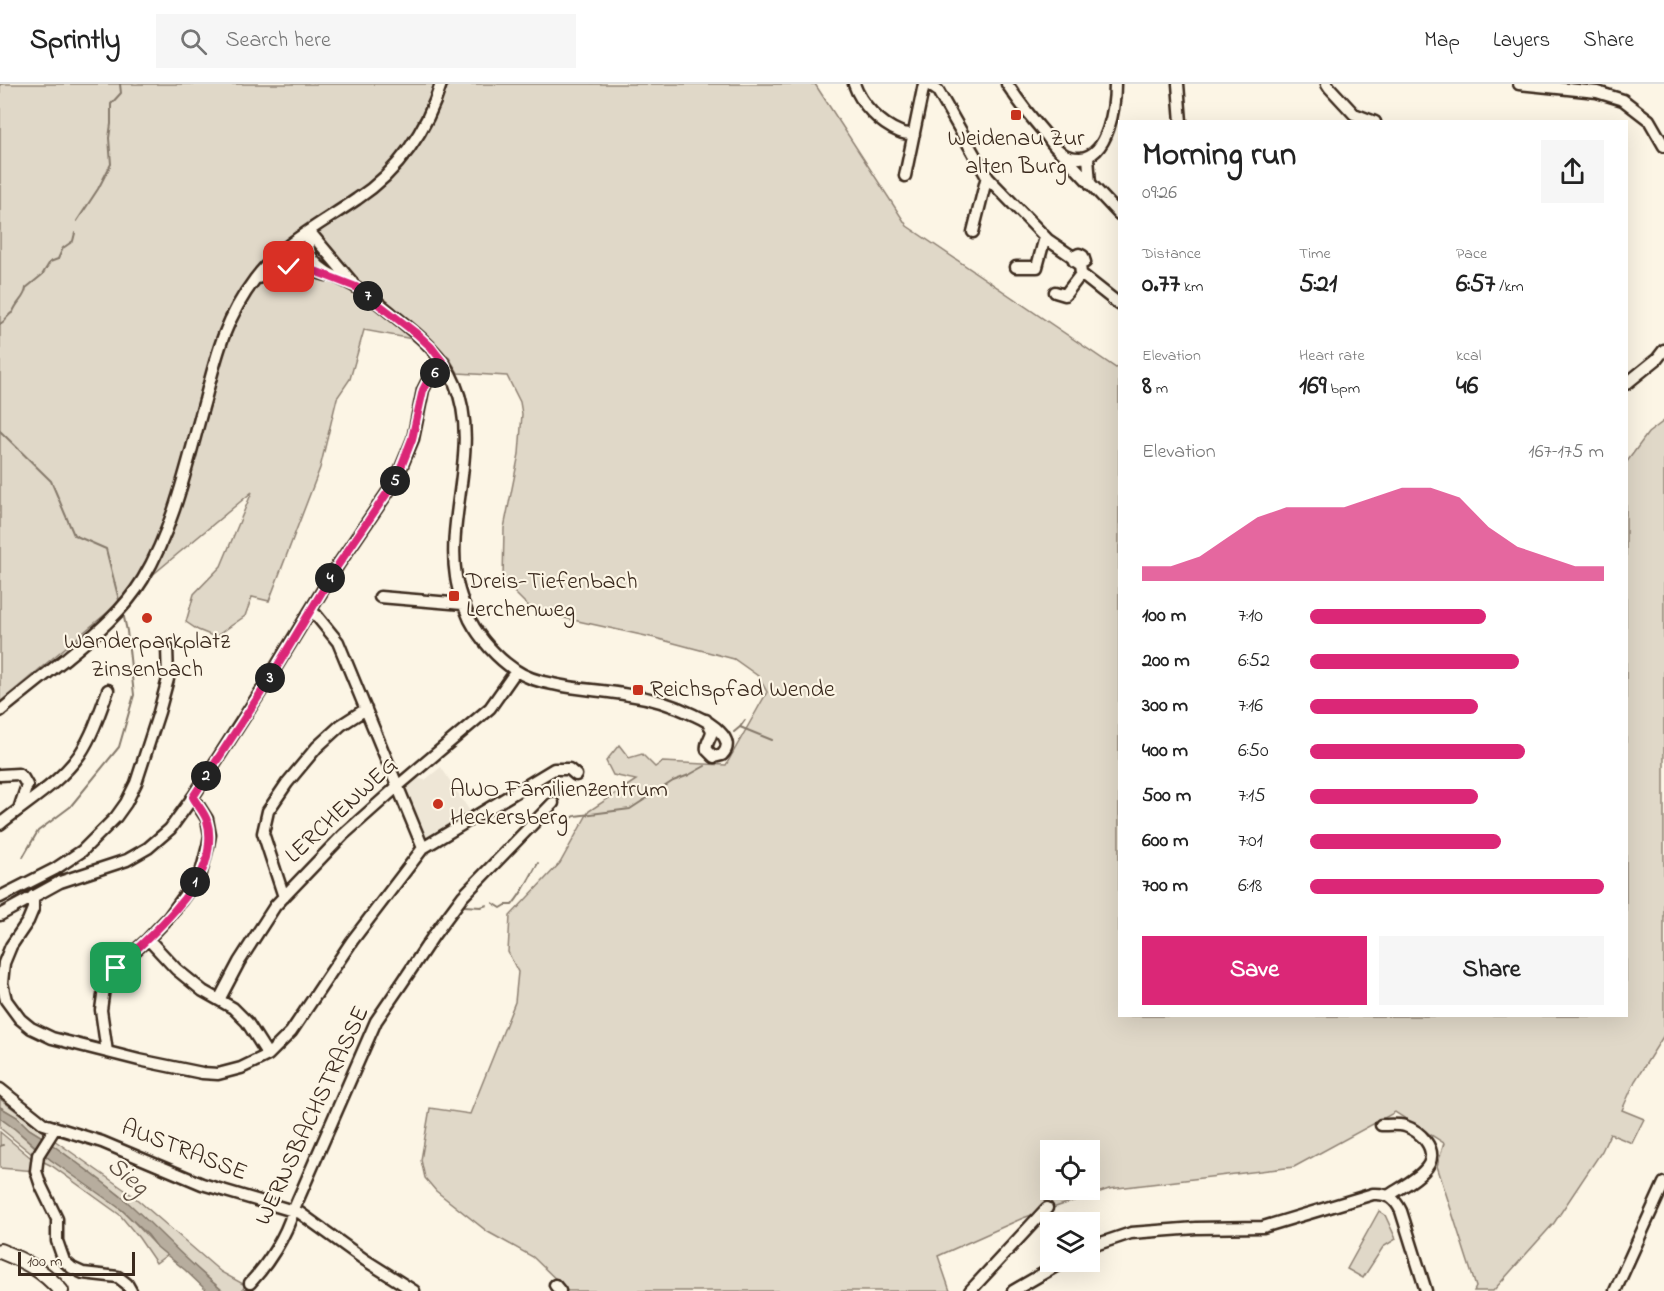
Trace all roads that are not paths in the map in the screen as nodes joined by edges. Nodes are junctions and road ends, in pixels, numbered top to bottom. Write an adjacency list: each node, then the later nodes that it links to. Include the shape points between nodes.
1 (441, 84): 19 (street, via 426,121 393,168 373,188)
2 (854, 84): 11 (street, via 878,119 900,132)
3 (926, 84): 11 (street); 16 (street, via 938,91)
4 (1007, 84): 13 (street, via 1055,146)
5 (1114, 84): 14 (street, via 1108,130)
6 (1178, 84): 9 (street)
7 (1328, 84): 10 (street, via 1354,114)
8 (1519, 84): 12 (street, via 1623,100 1649,120)
9 (1181, 120)
10 (1370, 120)
11 (914, 134): 15 (street)
12 (1664, 146)
13 (1071, 157): 14 (street); 17 (street, via 1071,164)
14 (1088, 157): 17 (street)
15 (905, 176)
16 (987, 176): 20 (street); 21 (street)
17 (1090, 184): 18 (street)
18 (1118, 213)
19 (309, 231): 24 (street, via 279,251); 25 (street)
20 (973, 232)
21 (1045, 237): 22 (street); 23 (street, via 1037,267)
22 (1078, 265): 26 (street, via 1065,295); 27 (street)
23 (1016, 267)
24 (255, 279): 25 (street, via 297,266); 38 (street, via 226,327 169,523 142,580 115,615)
25 (351, 285): 29 (street, via 417,334)
26 (1055, 292)
27 (1118, 303)
28 (1664, 350): 30 (street)
29 (445, 365): 32 (street, via 464,411 465,441 454,547 455,577); 33 (street, via 430,376 423,390 412,439 396,480)
30 (1628, 382)
31 (380, 597): 32 (street)
32 (463, 604): 35 (street, via 476,632)
33 (311, 612): 37 (street, via 338,642); 43 (street)
34 (167, 646): 49 (street, via 168,679 136,783 126,803 82,850 55,869)
35 (516, 671): 39 (street, via 551,684 654,700); 42 (street, LERCHENWEG, via 490,708)
36 (108, 690): 45 (street, via 80,753 51,784)
37 (366, 709): 42 (street); 50 (street, via 318,747 268,811 263,833)
38 (0, 711)
39 (706, 720)
40 (0, 775): 45 (street, via 18,774 27,785)
41 (576, 775): 47 (street, via 569,769 554,769)
42 (399, 785): 47 (street); 50 (street, LERCHENWEG)
43 (193, 797): 48 (street, via 170,829 148,848); 52 (street, via 207,819 210,835 201,873)
44 (554, 803): 62 (street, WERNSBACHSTRASSE, via 463,896 376,1021)
45 (19, 809): 46 (street)
46 (0, 824)
47 (423, 848): 55 (street, via 352,941 291,1032)
48 (33, 896): 51 (street); 54 (street, via 28,921 4,963 2,983 6,1000 31,1028 51,1038)
49 (0, 897)
50 (284, 897): 53 (street, LERCHENWEG, via 239,962)
51 (0, 915)
52 (148, 939): 53 (street, via 176,969); 54 (street, via 116,968 104,988 101,1010)
53 (219, 1000): 55 (street, via 247,1022)
54 (107, 1052): 55 (street, via 218,1074)
55 (268, 1055)
56 (0, 1089): 58 (street, AUSTRASSE, via 44,1124)
57 (1381, 1125): 60 (street, via 1404,1126 1418,1133 1431,1147 1429,1164 1422,1173)
58 (55, 1128): 62 (street, AUSTRASSE, via 102,1142 202,1184); 68 (street, via 36,1162 38,1177 57,1219 57,1241 64,1261 83,1273 118,1277)
59 (1664, 1183): 73 (street)
60 (1388, 1196): 63 (street, via 1372,1194 1263,1227 1131,1233); 72 (street, via 1401,1211)
61 (1047, 1208): 70 (street)
62 (293, 1211): 66 (street, WERNSBACHSTRASSE, via 263,1268); 69 (street, AUSTRASSE)
63 (1100, 1243)
64 (0, 1251): 67 (main road, via 25,1260)
65 (1046, 1272): 71 (street)
66 (250, 1283)
67 (61, 1291)
68 (131, 1291)
69 (414, 1291)
70 (970, 1291)
71 (1013, 1291)
72 (1426, 1291)
73 (1615, 1291)

